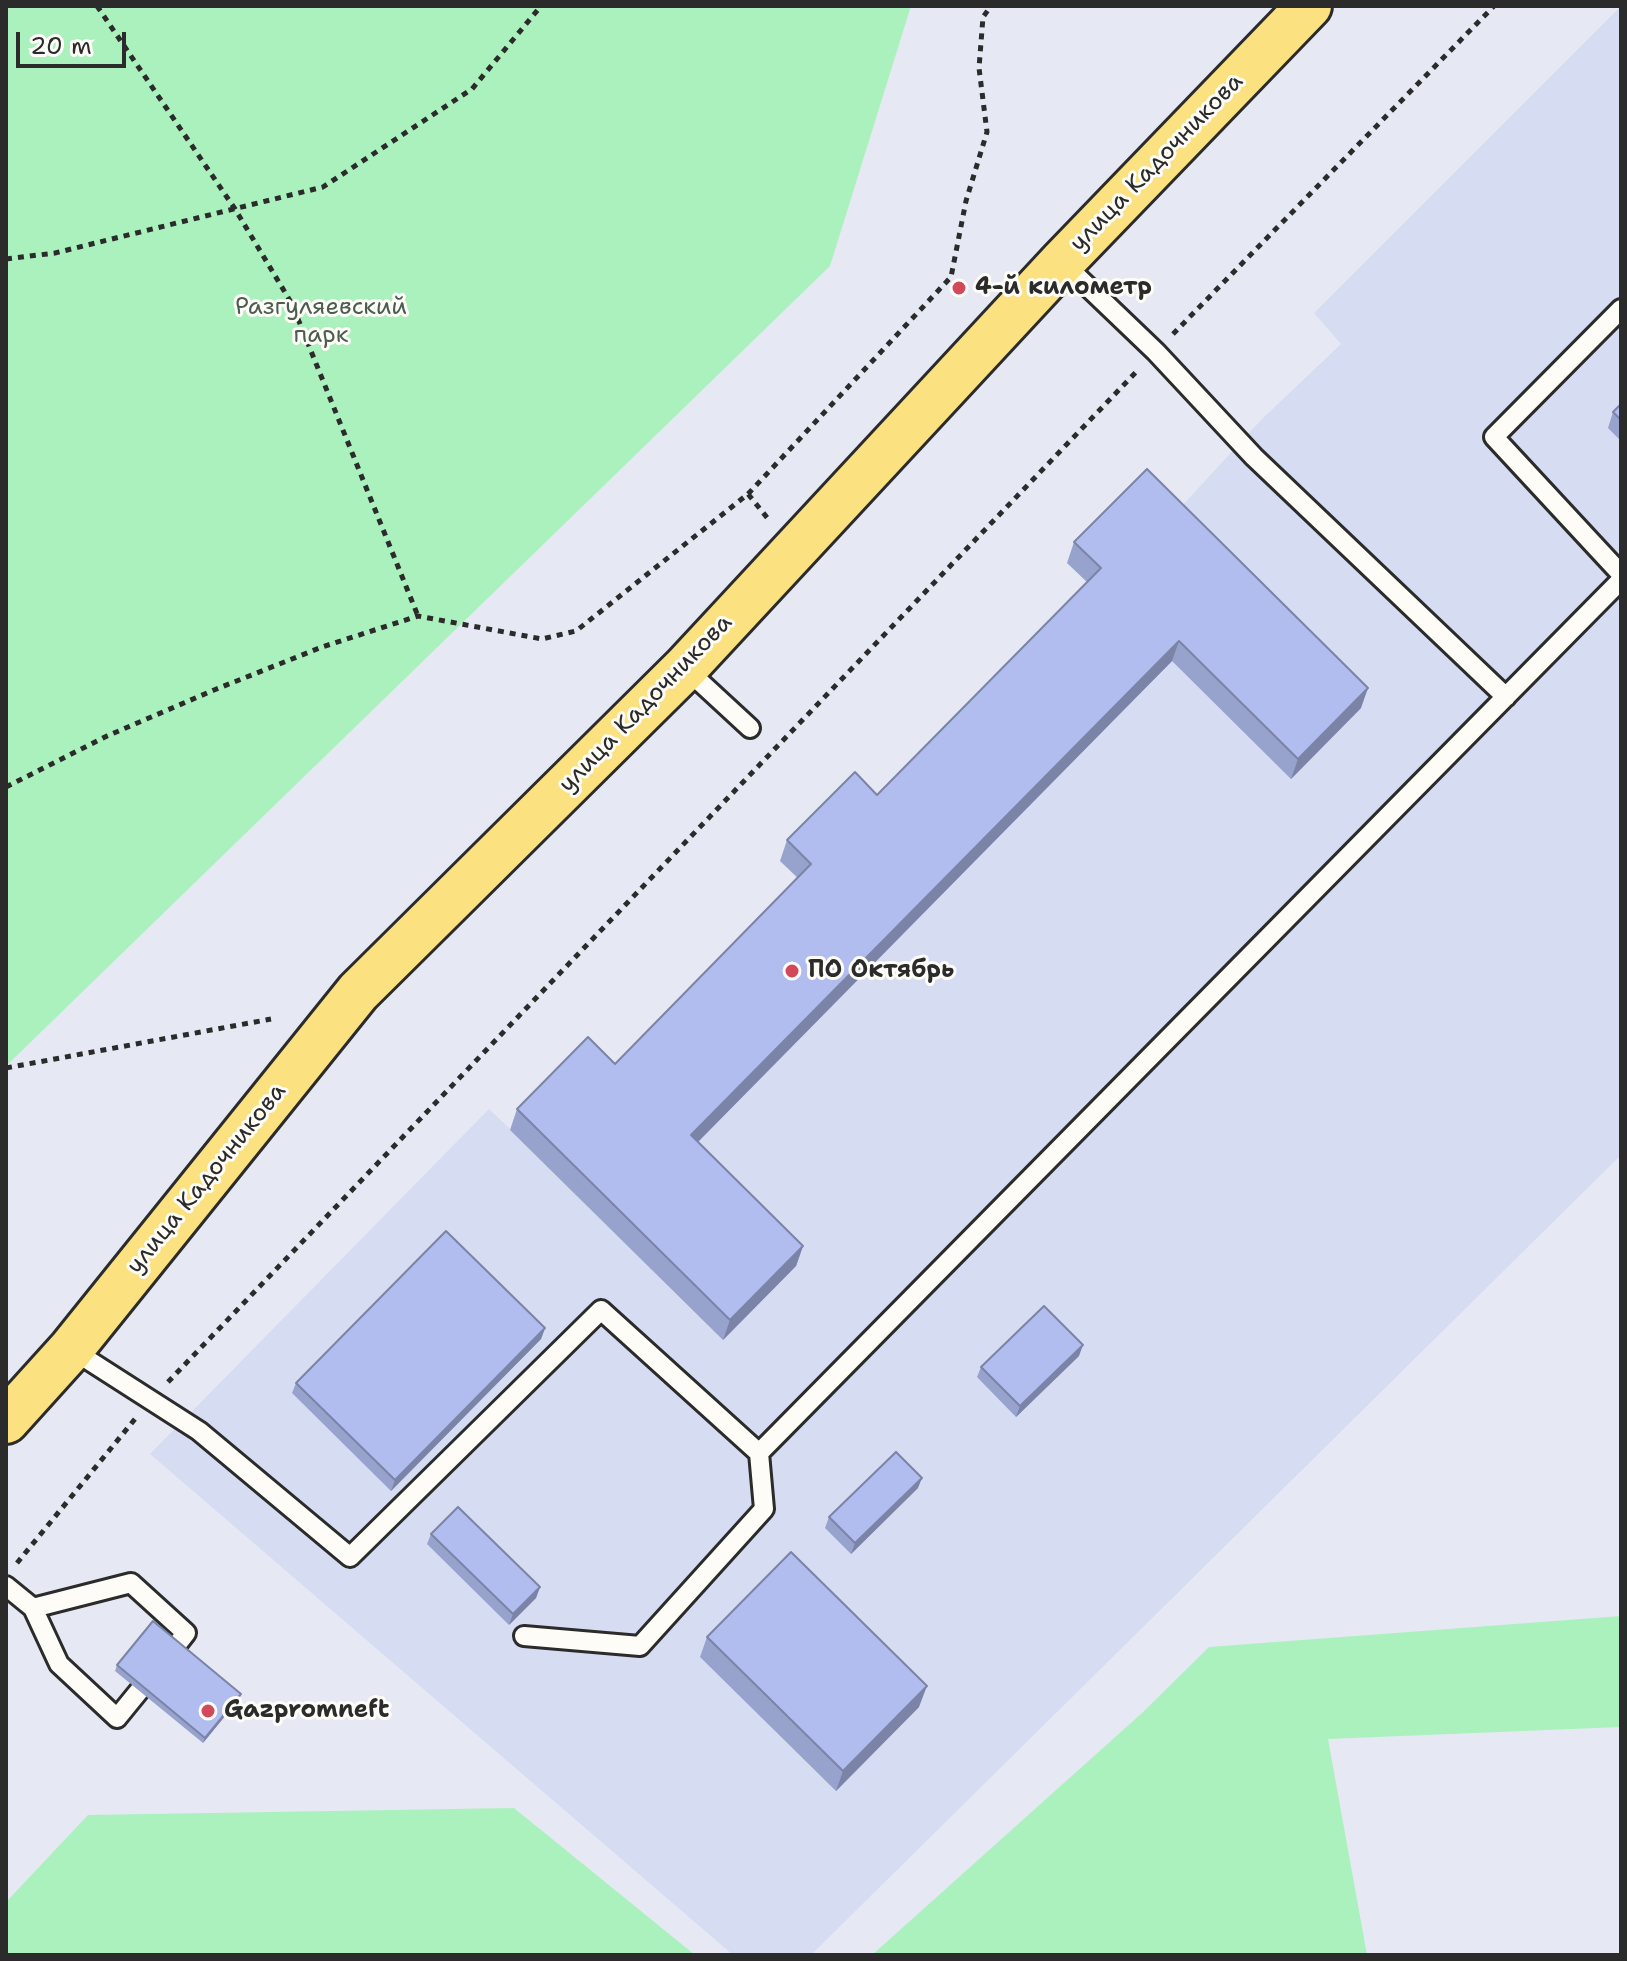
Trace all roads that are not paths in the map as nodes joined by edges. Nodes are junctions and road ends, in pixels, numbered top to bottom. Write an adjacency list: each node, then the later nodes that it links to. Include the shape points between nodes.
1 (1309, 6): 2 (main road, улица Кадочникова)
2 (1062, 262): 6 (main road, улица Кадочникова); 7 (lane, via 1254,457)
3 (1621, 309): 4 (lane, via 1494,437)
4 (1621, 574)
5 (1621, 580): 7 (lane)
6 (685, 668): 8 (lane); 9 (main road, улица Кадочникова, via 358,992)
7 (1506, 697): 11 (lane)
8 (750, 728)
9 (71, 1349): 10 (main road, улица Кадочникова); 11 (lane, via 199,1431 350,1557 601,1310)
10 (6, 1421)
11 (759, 1453): 14 (lane, via 764,1509 640,1646)
12 (6, 1586): 13 (lane)
13 (33, 1608): 15 (lane, via 131,1583 186,1633); 16 (lane, via 59,1664 117,1718)
14 (524, 1636)
15 (175, 1647)
16 (139, 1691)

